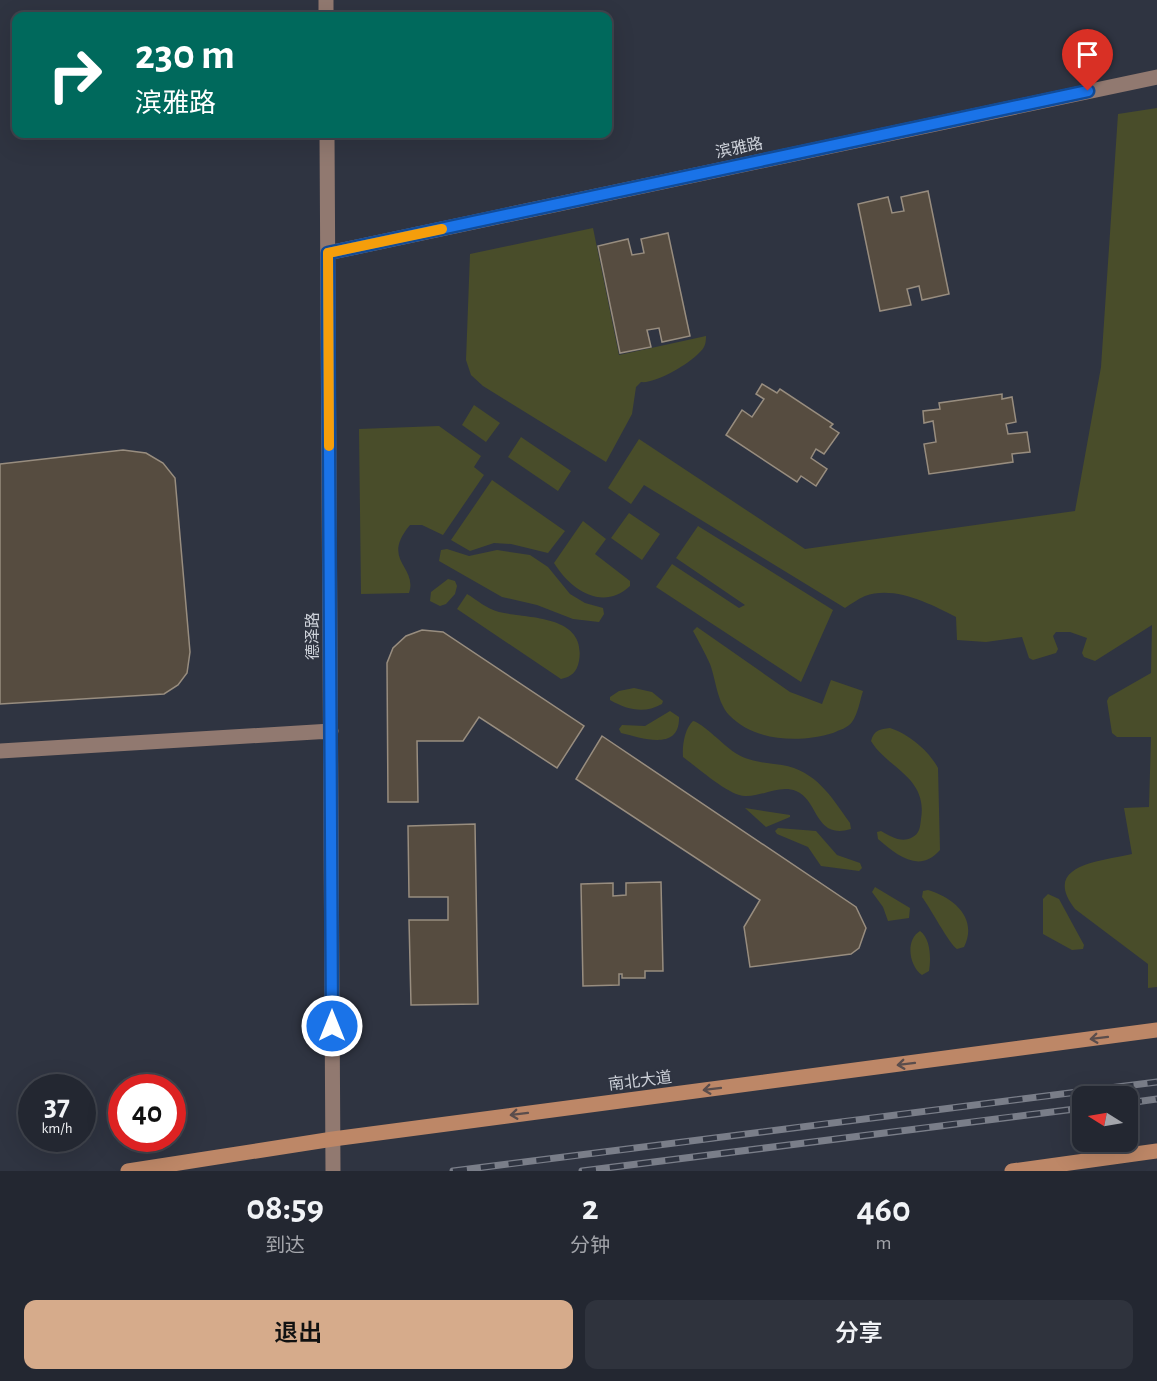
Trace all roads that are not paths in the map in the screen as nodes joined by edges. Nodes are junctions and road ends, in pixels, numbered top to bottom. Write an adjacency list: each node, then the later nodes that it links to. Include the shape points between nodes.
1 (1157, 77): 3 (street, 滨雅路)
2 (327, 138): 3 (street, 德泽路)
3 (328, 253): 4 (street, 德泽路)
4 (331, 731): 5 (street); 7 (street, 德泽路)
5 (0, 751)
6 (1157, 1030): 7 (main road, 南北大道, one-way to 7)
7 (333, 1139): 9 (main road, 南北大道); 10 (street, 德泽路)
8 (1157, 1151): 11 (main road)
9 (128, 1171)
10 (333, 1171)
11 (1012, 1171)

